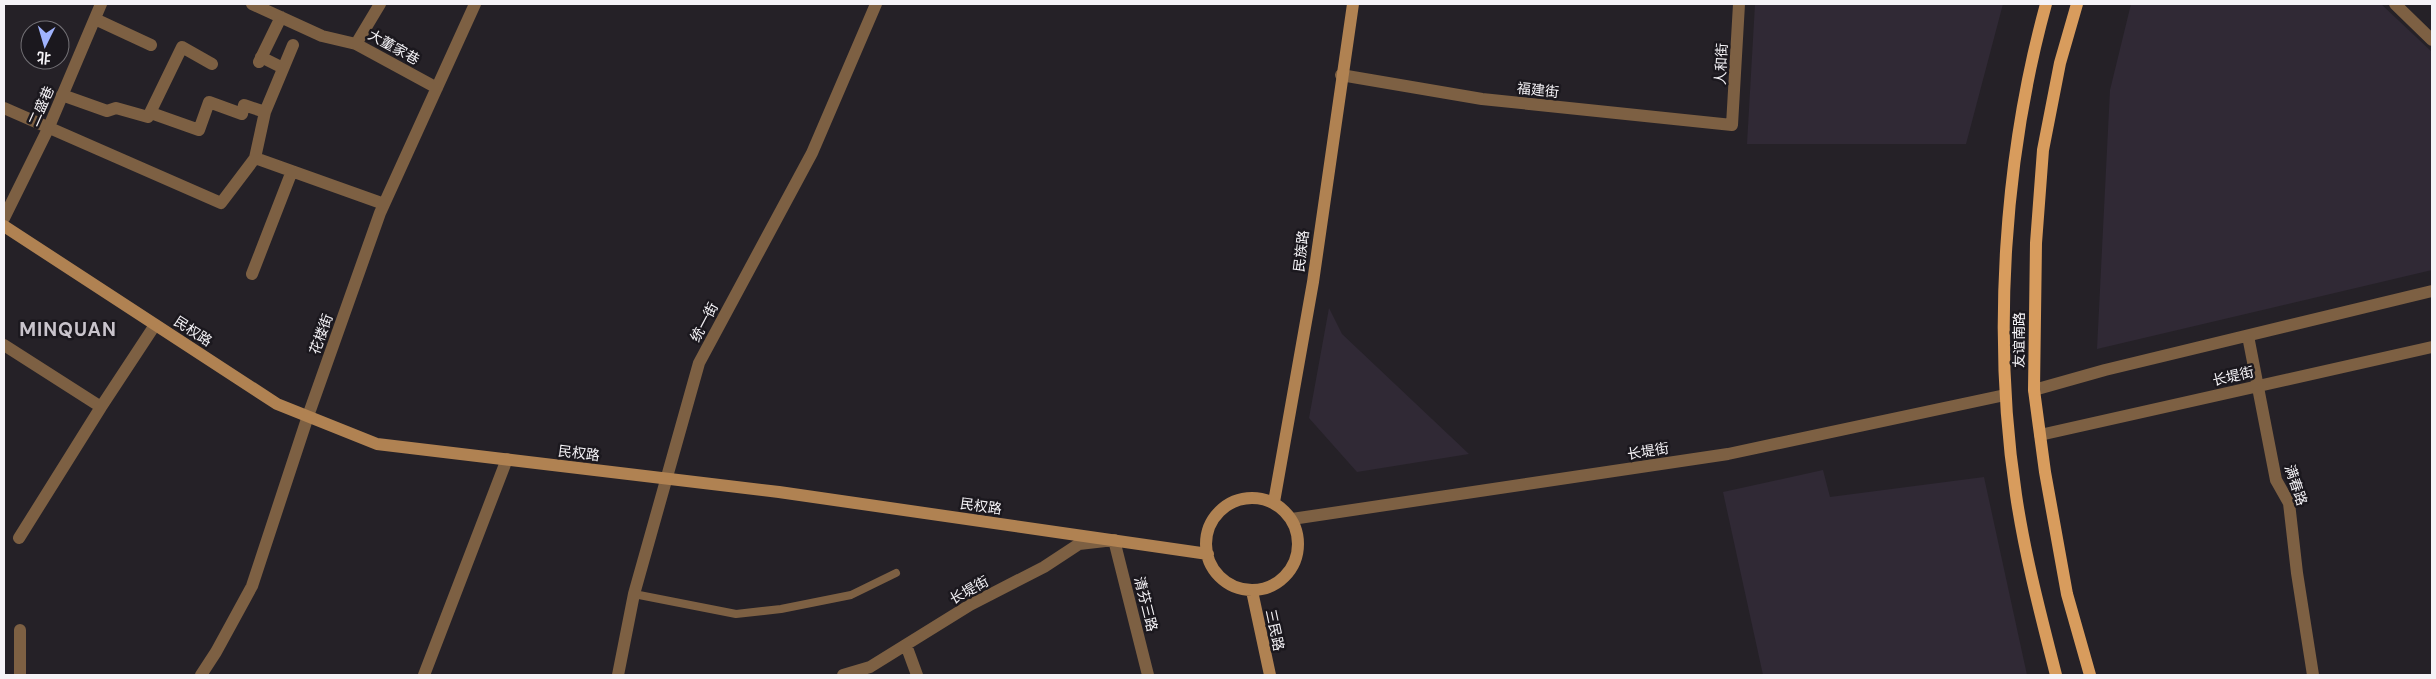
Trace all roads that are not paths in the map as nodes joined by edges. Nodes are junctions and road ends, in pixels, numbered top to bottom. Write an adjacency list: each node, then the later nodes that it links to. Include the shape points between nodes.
1 (101, 4): 12 (street, 二盛巷)
2 (252, 4): 11 (street, 大董家巷)
3 (380, 4): 14 (street)
4 (475, 4): 20 (street, 花楼街)
5 (876, 4): 45 (street, 统一街, via 812,153 699,363)
6 (1353, 4): 19 (street, 民族路)
7 (1739, 4): 25 (street, 人和街)
8 (2046, 4): 40 (main road, 友谊南路, via 2017,136 2008,238)
9 (2077, 4): 39 (main road, 友谊南路, via 2060,63 2044,150 2036,243)
10 (2395, 4): 13 (street)
11 (280, 17): 14 (street, 大董家巷, via 322,36); 18 (street, via 260,59)
12 (95, 19): 15 (street); 21 (street, 二盛巷)
13 (2432, 40)
14 (356, 44): 20 (street, 大董家巷)
15 (151, 45)
16 (293, 45): 18 (street)
17 (212, 64): 24 (street, via 182,48)
18 (283, 68): 23 (street)
19 (1341, 75): 25 (street, 福建街, via 1482,99); 46 (street, 民族路, via 1313,282)
20 (436, 88): 29 (street, 花楼街)
21 (62, 95): 24 (street, via 107,111 116,108 148,117); 26 (street, 二盛巷)
22 (4, 108): 26 (street)
23 (265, 112): 24 (street, via 244,105 242,114 209,102 199,130); 27 (street)
24 (152, 114)
25 (1732, 125)
26 (48, 128): 27 (street, via 221,203); 30 (street, 二盛巷)
27 (256, 158): 28 (street)
28 (292, 171): 29 (street); 32 (street)
29 (384, 204): 42 (street, 花楼街)
30 (4, 218)
31 (4, 226): 34 (street, 民权路)
32 (252, 274)
33 (2432, 291): 35 (street)
34 (155, 325): 41 (street); 42 (street, 民权路, via 276,404)
35 (2248, 336): 38 (street, 满春路); 39 (street)
36 (4, 345): 41 (street)
37 (2432, 347): 38 (street, 长堤街)
38 (2258, 385): 43 (street, 长堤街); 66 (street, 满春路, via 2276,480 2289,503)
39 (2034, 390): 43 (main road, 友谊南路)
40 (2005, 395): 47 (street, 长堤街, via 1728,454); 64 (main road, 友谊南路, via 2016,495)
41 (100, 407): 48 (street)
42 (308, 416): 44 (street, 民权路, via 377,444); 57 (street, 花楼街, via 252,586)
43 (2040, 435): 65 (main road, 友谊南路, via 2067,594)
44 (507, 459): 45 (street, 民权路); 58 (street)
45 (668, 478): 49 (street, 民权路); 53 (street, 统一街)
46 (1274, 502): 47 (street); 50 (street, via 1255,497 1238,499 1218,512 1208,527 1205,543)
47 (1292, 519): 52 (street, via 1298,534 1299,551 1294,565 1284,578 1268,588)
48 (19, 538)
49 (1114, 540): 50 (street, 民权路); 55 (street, 长堤街, via 1079,544); 62 (street, 清芬三路)
50 (1208, 554): 52 (street, via 1211,567 1225,582)
51 (896, 573): 53 (lane, via 851,595 736,614)
52 (1252, 590): 63 (street, 三民路)
53 (634, 594): 59 (street, 统一街)
54 (20, 630): 56 (street)
55 (906, 645): 60 (street, 长堤街, via 870,667); 61 (street)
56 (20, 675)
57 (201, 675)
58 (424, 675)
59 (618, 675)
60 (843, 675)
61 (917, 675)
62 (1148, 675)
63 (1270, 675)
64 (2056, 675)
65 (2090, 675)
66 (2313, 675)

